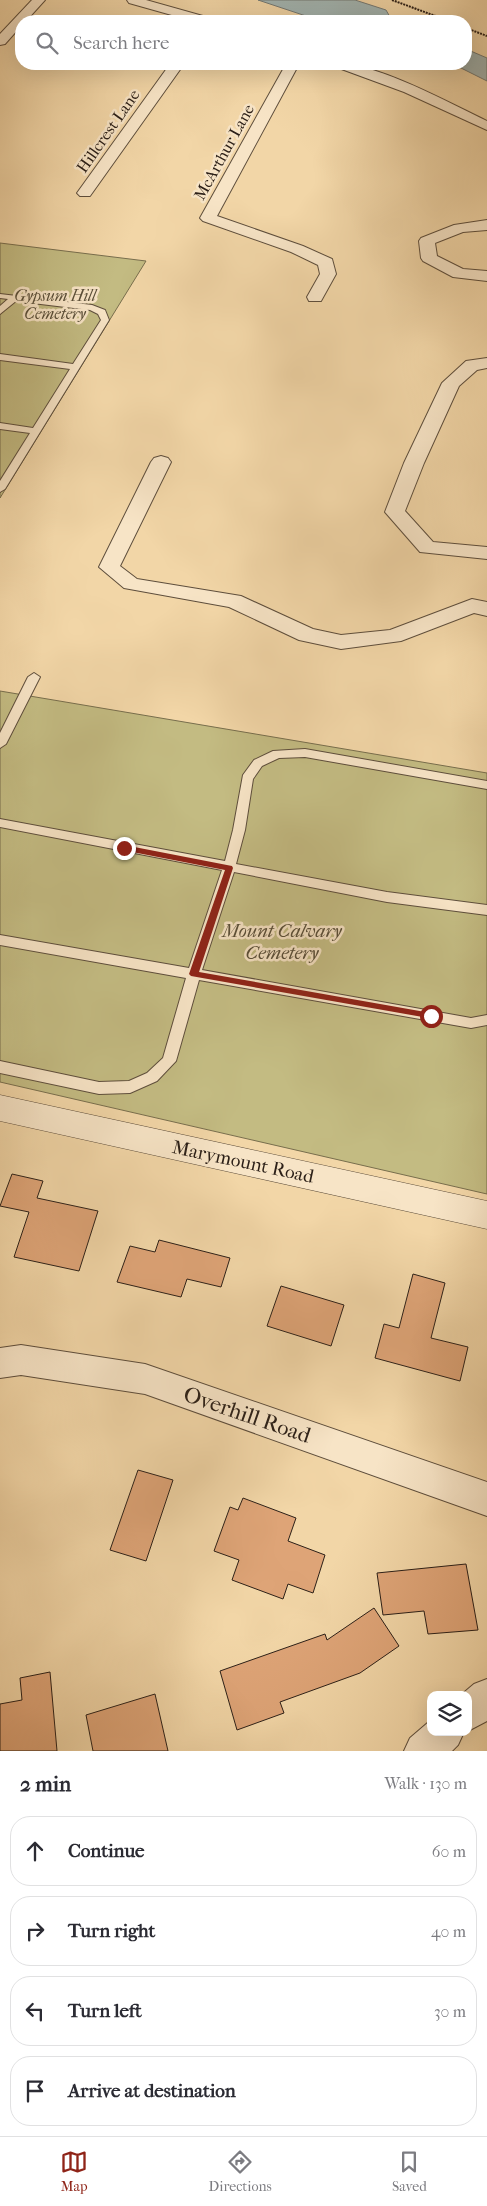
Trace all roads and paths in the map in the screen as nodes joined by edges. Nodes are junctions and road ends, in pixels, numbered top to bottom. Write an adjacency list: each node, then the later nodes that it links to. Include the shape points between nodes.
1 (39, 0): 4 (street)
2 (133, 0): 5 (street)
3 (392, 0): 6 (path)
4 (25, 15)
5 (185, 15)
6 (433, 15)
7 (15, 25): 10 (street)
8 (472, 30): 9 (path)
9 (487, 36)
10 (0, 41)
11 (173, 70): 15 (street, Hillcrest Lane)
12 (289, 70): 19 (street, McArthur Lane, via 208,218 326,262 328,274)
13 (358, 70): 14 (street, via 409,89)
14 (487, 126)
15 (85, 193)
16 (487, 225): 17 (street, via 460,228 427,242 429,258 459,274)
17 (487, 276)
18 (0, 296): 20 (lane)
19 (315, 297)
20 (14, 298): 21 (lane); 24 (lane, via 102,312 105,320)
21 (0, 312)
22 (0, 357): 24 (lane)
23 (487, 363): 29 (street, via 472,364 451,383 395,512 427,548)
24 (76, 367): 26 (lane)
25 (0, 426): 26 (lane)
26 (36, 431): 28 (lane)
27 (161, 462): 30 (street, via 109,567 131,584 234,601 308,635 341,642 393,636 472,606)
28 (0, 489)
29 (487, 553)
30 (487, 609)
31 (34, 677): 32 (lane)
32 (0, 744)
33 (487, 786): 35 (lane, via 306,753 277,754 258,763 246,778 239,830)
34 (0, 823): 35 (lane)
35 (229, 868): 36 (lane, via 386,897); 38 (lane)
36 (487, 910)
37 (0, 940): 38 (lane)
38 (194, 974): 39 (lane, via 439,1018 471,1022); 40 (lane, via 169,1061 152,1077 130,1087 99,1088)
39 (487, 1020)
40 (0, 1067)
41 (0, 1108): 42 (street, Marymount Road)
42 (487, 1215)
43 (0, 1363): 44 (street, Overhill Road, via 21,1360 145,1379)
44 (487, 1499)
45 (487, 1697): 46 (street)
46 (472, 1710)
47 (440, 1736): 48 (street)
48 (423, 1751)

